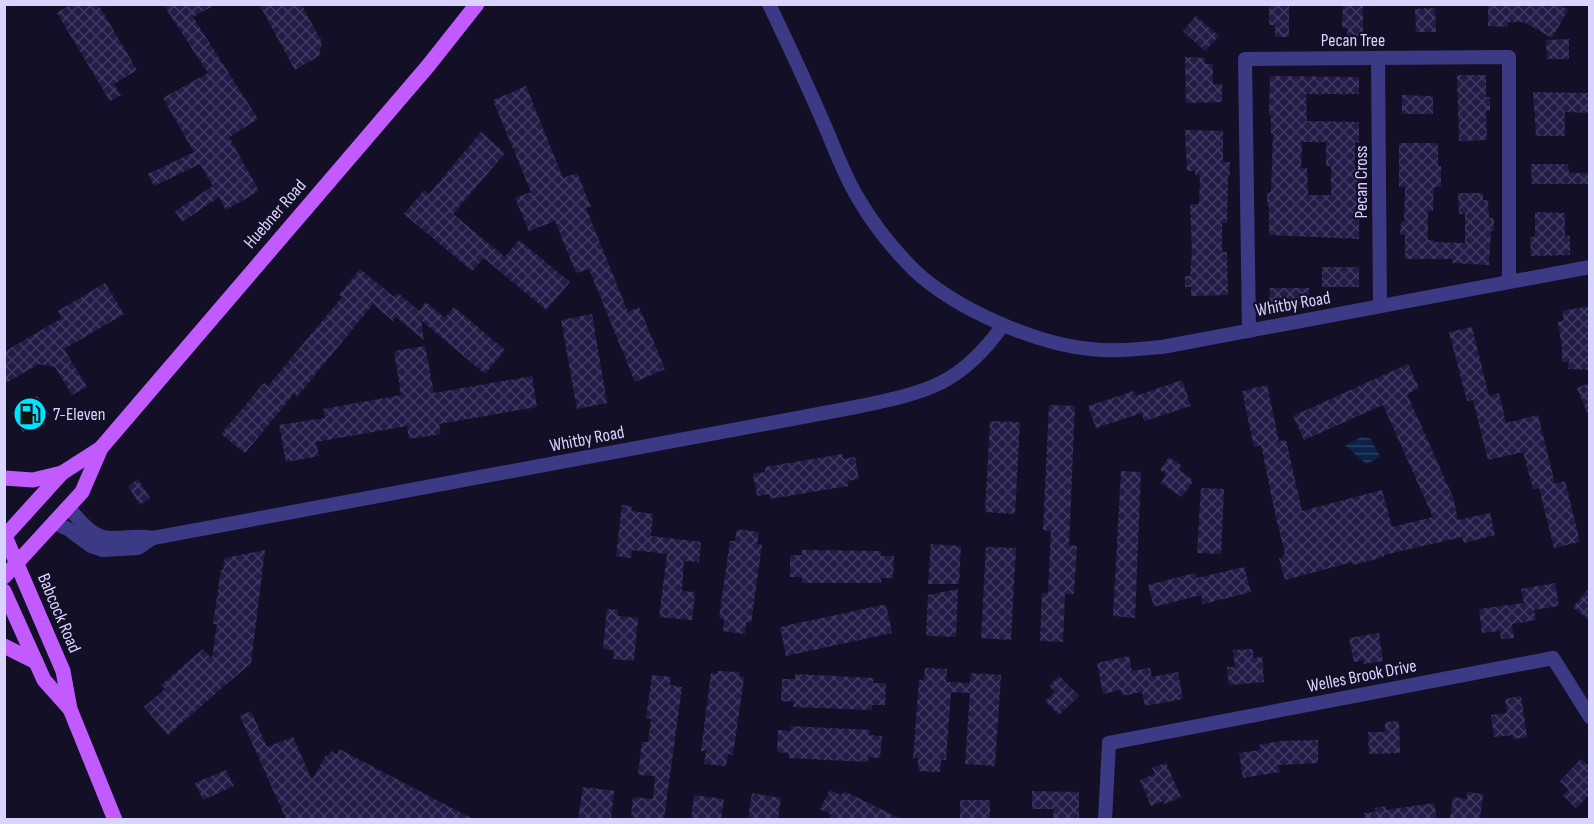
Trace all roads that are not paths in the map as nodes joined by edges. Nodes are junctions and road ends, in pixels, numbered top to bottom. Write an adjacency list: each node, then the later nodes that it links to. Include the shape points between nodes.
1 (477, 4): 9 (main road, Huebner Road)
2 (769, 4): 7 (street, Whitby Road, via 843,170 868,214 916,271 965,305)
3 (1378, 58): 5 (street, Pecan Tree, via 1509,57); 6 (street, Pecan Cross); 8 (street, Pecan Tree, via 1245,58)
4 (1590, 267): 5 (street, Whitby Road)
5 (1509, 282): 6 (street, Whitby Road)
6 (1380, 306): 8 (street, Whitby Road)
7 (1003, 325): 8 (street, Whitby Road, via 1067,346 1119,350 1162,347); 15 (street, Whitby Road, via 987,348 958,374 893,399)
8 (1249, 331)
9 (101, 448): 10 (main road, Huebner Road); 12 (main road, Huebner Road, via 82,492)
10 (62, 473): 11 (main road, via 33,480); 14 (main road, Huebner Road)
11 (4, 478)
12 (68, 507): 13 (main road, Huebner Road); 15 (street, Whitby Road, via 98,536)
13 (54, 523): 15 (street, Whitby Road, via 103,550 138,548); 16 (main road, Huebner Road)
14 (5, 536): 16 (main road, Babcock Road)
15 (153, 538)
16 (18, 563): 17 (main road, Huebner Road); 21 (main road, Babcock Road, via 63,671)
17 (4, 577)
18 (4, 591): 20 (main road, Babcock Road)
19 (4, 646): 20 (main road)
20 (36, 662): 21 (main road, Babcock Road, via 44,680)
21 (69, 709): 23 (main road, Babcock Road)
22 (1590, 717): 24 (street, Welles Brook Drive, via 1553,658 1109,743)
23 (115, 819)
24 (1105, 819)

